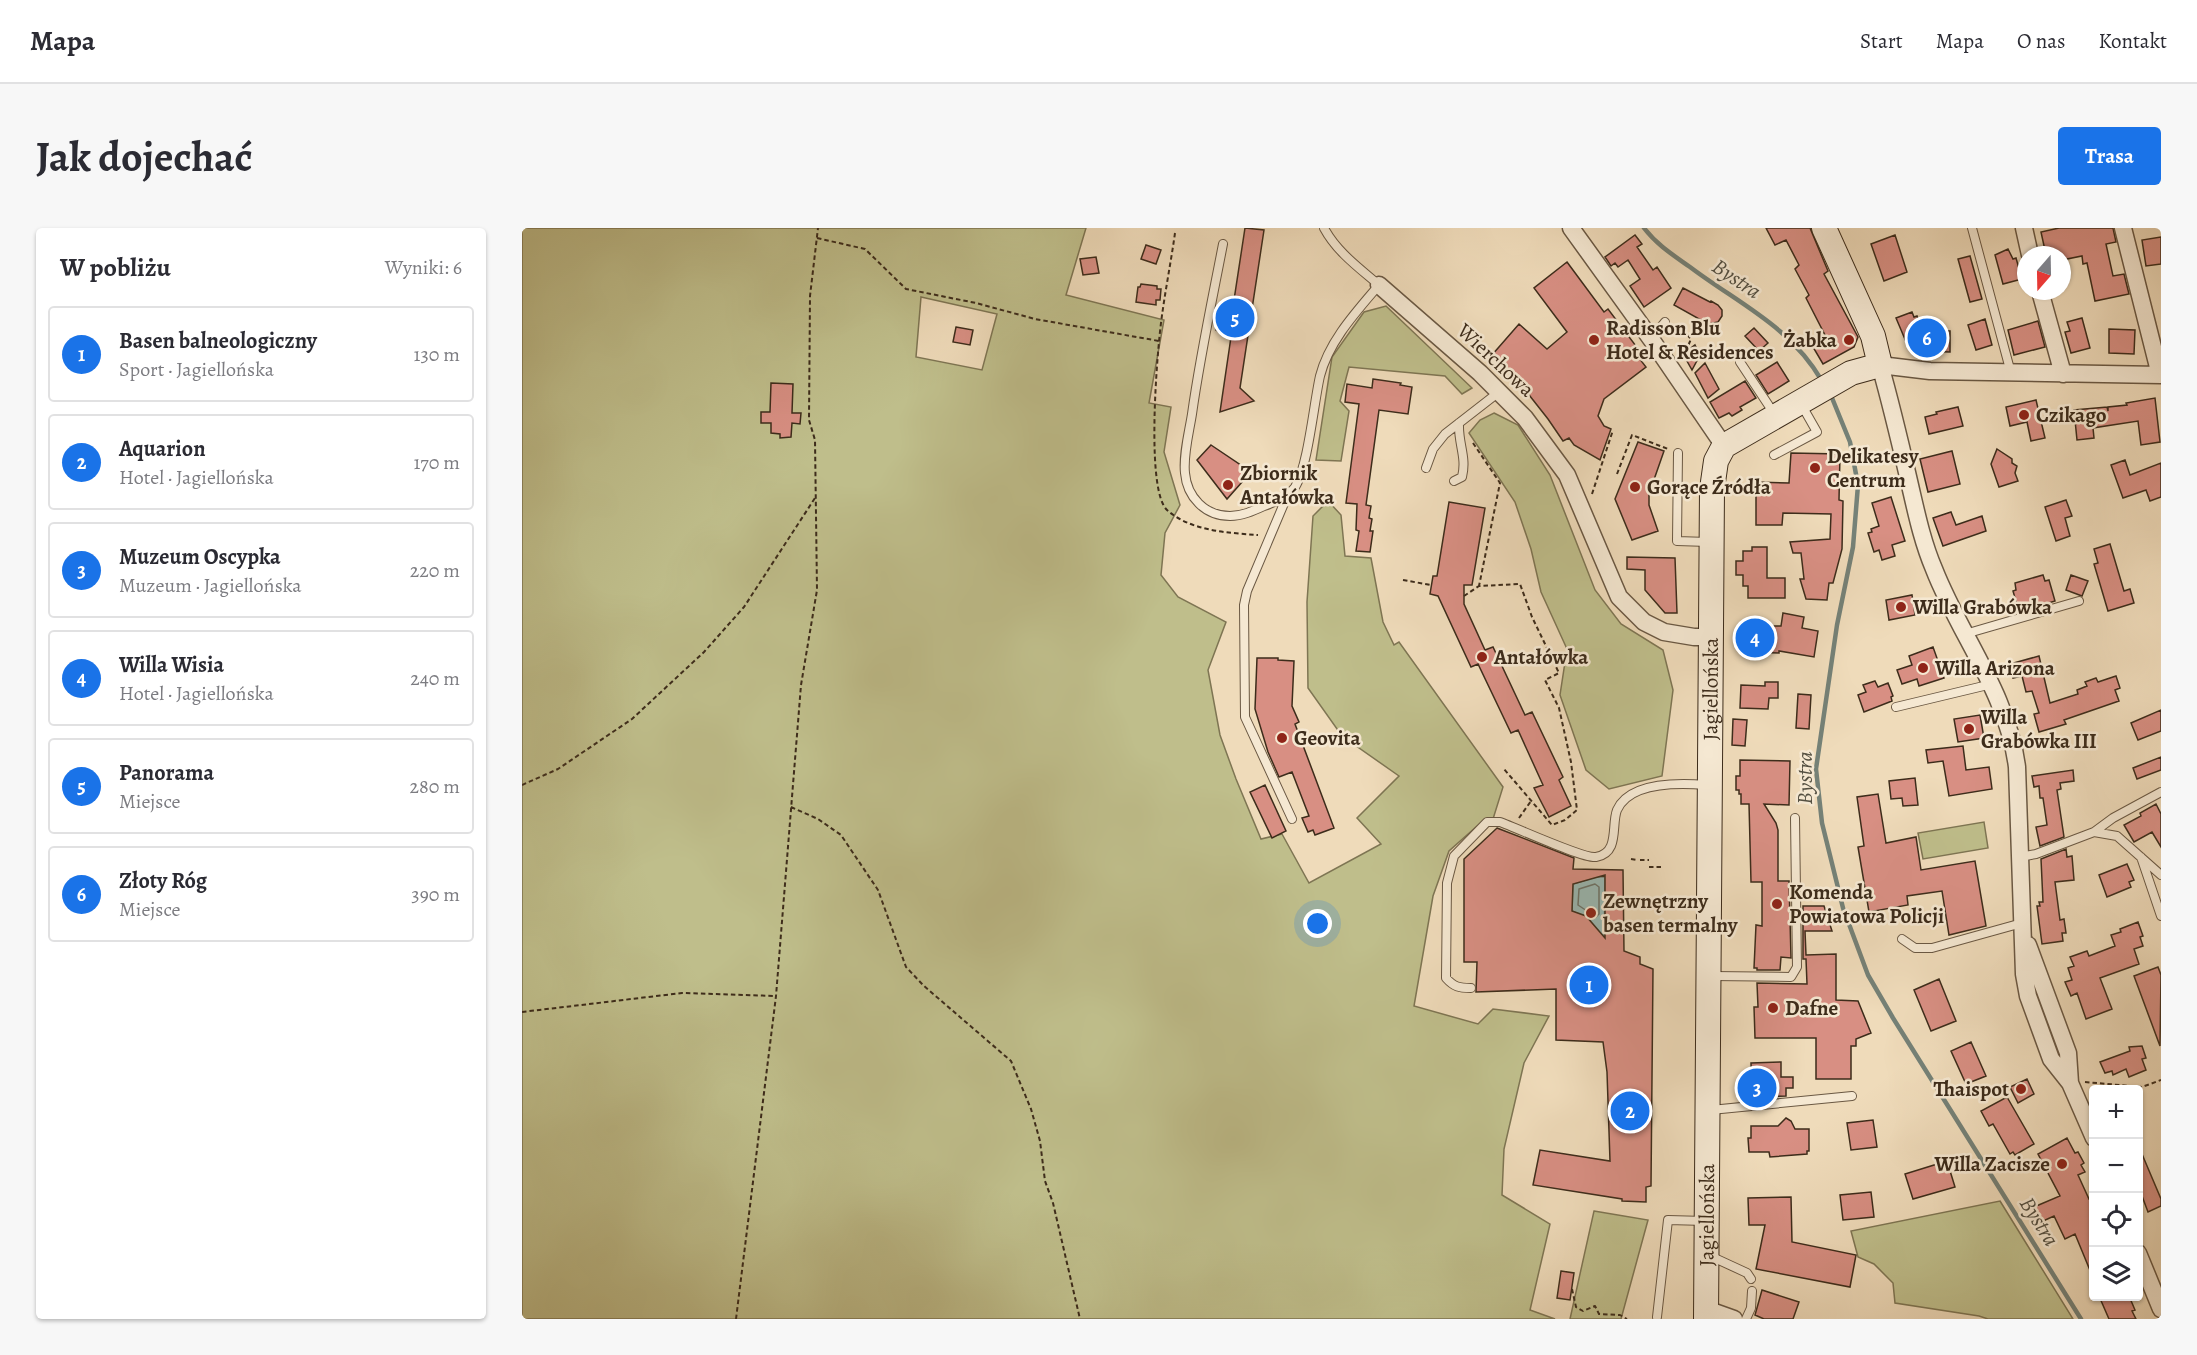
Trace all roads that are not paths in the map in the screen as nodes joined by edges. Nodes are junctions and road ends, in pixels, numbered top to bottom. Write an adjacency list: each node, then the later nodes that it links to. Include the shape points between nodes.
1 (1324, 228): 9 (lane, via 1341,253)
2 (1571, 228): 12 (street)
3 (1824, 228): 14 (street, via 1873,336)
4 (1972, 228): 15 (lane)
5 (2024, 228): 8 (street)
6 (2123, 228): 17 (street)
7 (1223, 244): 27 (lane, via 1191,418 1185,472 1188,488 1202,507 1230,516)
8 (2028, 246)
9 (1379, 285): 18 (street, Wierchowa); 27 (lane, via 1329,351 1320,375 1302,467)
10 (2043, 300): 16 (street)
11 (1665, 322): 12 (lane)
12 (1655, 335): 22 (street)
13 (1740, 362): 20 (lane)
14 (1880, 365): 15 (street); 19 (street, via 1851,373); 30 (street, via 1927,550)
15 (2012, 373): 16 (street)
16 (2064, 374): 17 (street)
17 (2161, 375)
18 (1499, 392): 21 (lane); 31 (street, Wierchowa, via 1525,417 1567,476 1619,597 1644,622 1664,632)
19 (1803, 400): 20 (street); 24 (lane, via 1817,432)
20 (1775, 416): 22 (street)
21 (1459, 423): 25 (lane, via 1433,449); 26 (lane, via 1464,470 1462,477)
22 (1724, 446): 28 (street, Jagiellońska, via 1716,461 1712,489)
23 (1678, 453): 28 (lane, via 1677,541)
24 (1774, 455)
25 (1426, 468)
26 (1454, 481)
27 (1289, 494): 37 (lane, via 1244,605 1245,717)
28 (1713, 542): 31 (street, Jagiellońska)
29 (2079, 601): 30 (lane)
30 (1964, 634): 32 (street)
31 (1712, 637): 34 (street, Jagiellońska)
32 (1992, 684): 33 (lane); 39 (street, via 2015,750)
33 (1896, 707)
34 (1710, 785): 45 (street, Jagiellońska); 46 (lane, via 1659,785 1628,797 1617,810 1614,842 1596,857 1500,822 1487,822 1454,856 1447,883 1446,978 1452,985)
35 (2161, 792): 38 (lane)
36 (1795, 818): 45 (lane, via 1797,967 1791,977)
37 (1292, 819)
38 (2094, 832): 39 (lane); 40 (lane, via 2117,836)
39 (2020, 857): 43 (street)
40 (2141, 857): 41 (lane); 42 (lane)
41 (2161, 875)
42 (2161, 916)
43 (2022, 923): 44 (lane, via 1932,948 1915,948); 49 (street, via 2067,1053 2070,1083)
44 (1902, 939)
45 (1708, 976): 48 (street, Jagiellońska)
46 (1471, 988)
47 (1852, 1096): 48 (lane)
48 (1707, 1111): 50 (street, Jagiellońska)
49 (2089, 1127)
50 (1706, 1221): 51 (street, Jagiellońska); 57 (lane, via 1668,1220)
51 (1706, 1254): 53 (lane, via 1747,1273); 56 (street, Jagiellońska)
52 (2143, 1263): 55 (street)
53 (1751, 1279)
54 (1752, 1291): 59 (lane)
55 (2161, 1309)
56 (1706, 1314): 58 (street)
57 (1657, 1317)
58 (1734, 1319)
59 (1746, 1319)

